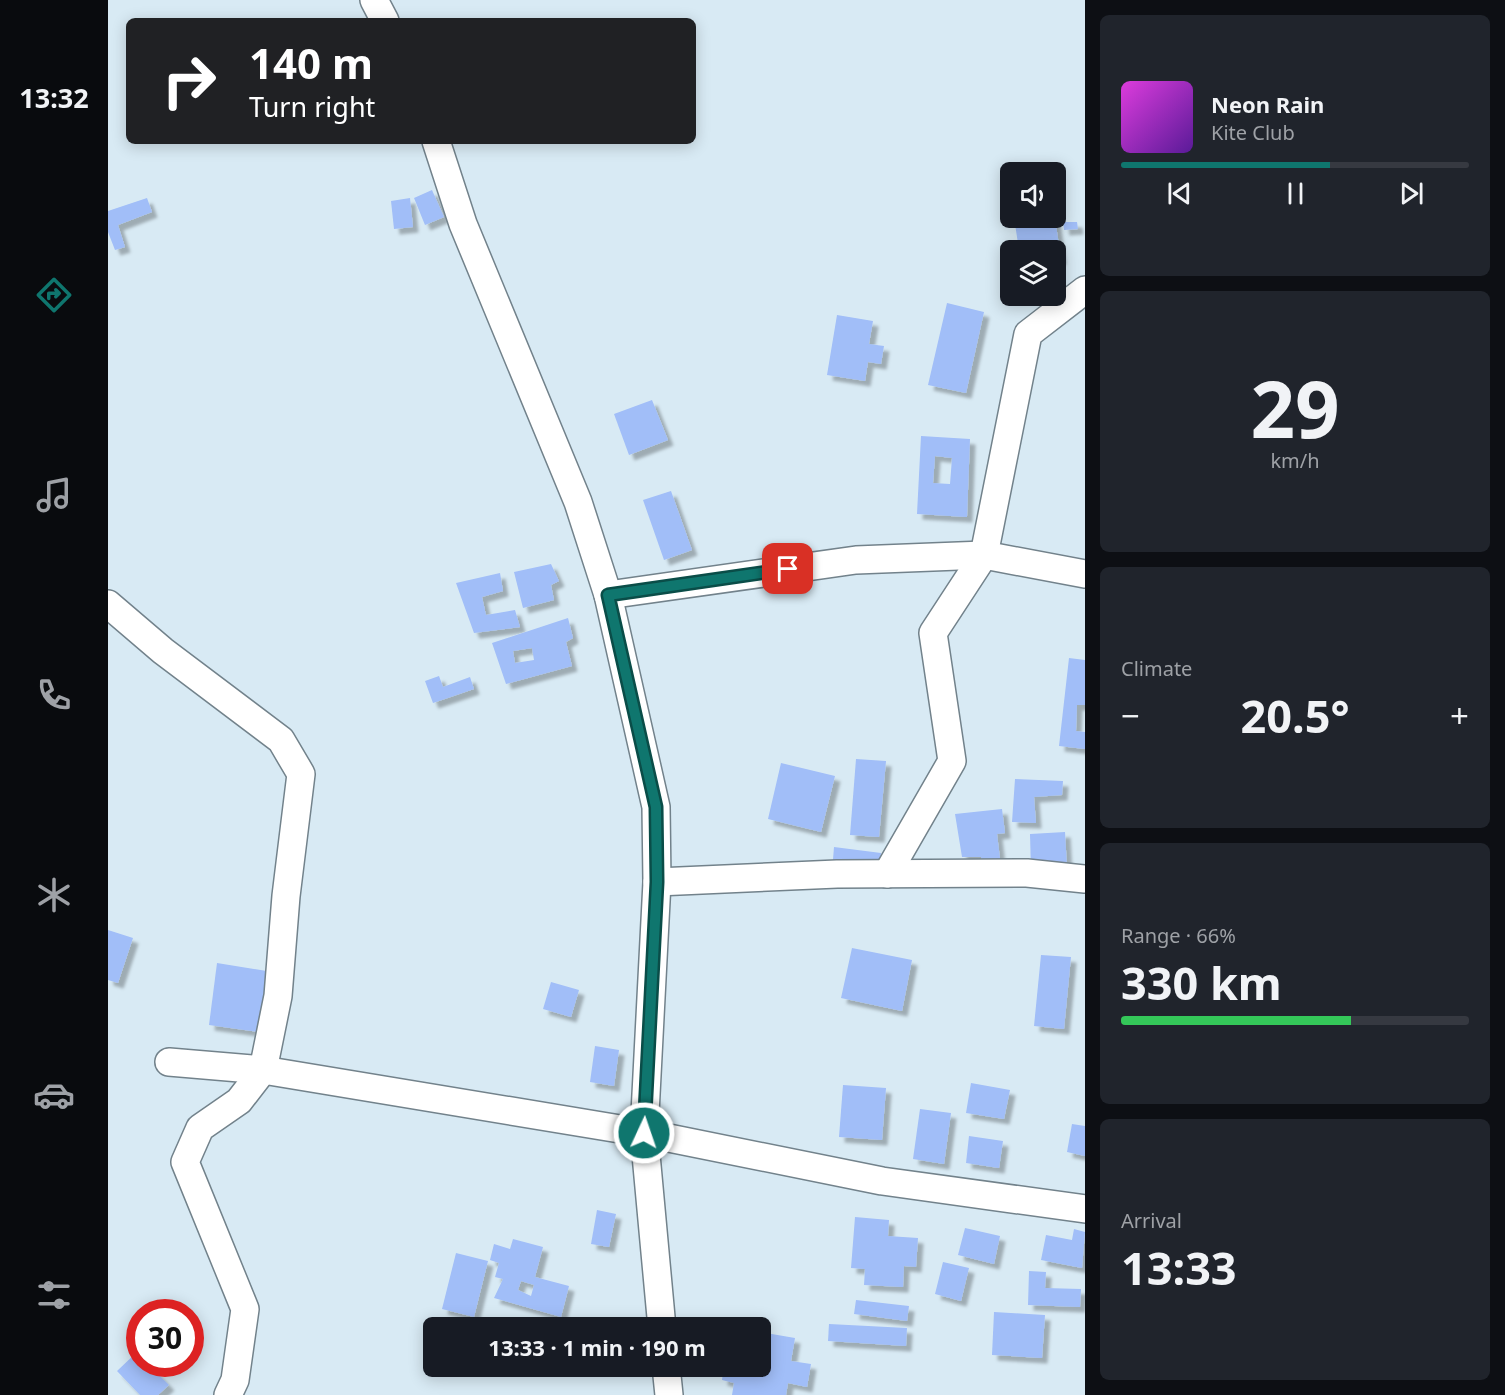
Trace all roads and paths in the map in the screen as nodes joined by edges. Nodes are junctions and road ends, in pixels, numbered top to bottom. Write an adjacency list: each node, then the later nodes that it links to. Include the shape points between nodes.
1 (374, 0): 2 (street)
2 (383, 18)
3 (437, 144): 7 (street, via 463,224 578,502)
4 (1085, 290): 5 (street, via 1028,334)
5 (984, 555): 6 (street); 7 (street, via 856,560); 9 (street, via 933,633 952,761)
6 (1085, 574)
7 (608, 595): 11 (street, via 656,807)
8 (108, 604): 13 (street, via 281,740 301,774 285,896 278,996)
9 (887, 874): 10 (street, via 1027,873); 11 (street)
10 (1085, 879)
11 (657, 882): 14 (street)
12 (169, 1062): 13 (street)
13 (263, 1070): 14 (street); 18 (street, via 239,1101 200,1128 185,1162 245,1310 235,1380)
14 (644, 1133): 15 (street, via 882,1181); 16 (street)
15 (1085, 1209)
16 (661, 1317)
17 (667, 1377): 19 (street)
18 (228, 1395)
19 (669, 1395)

